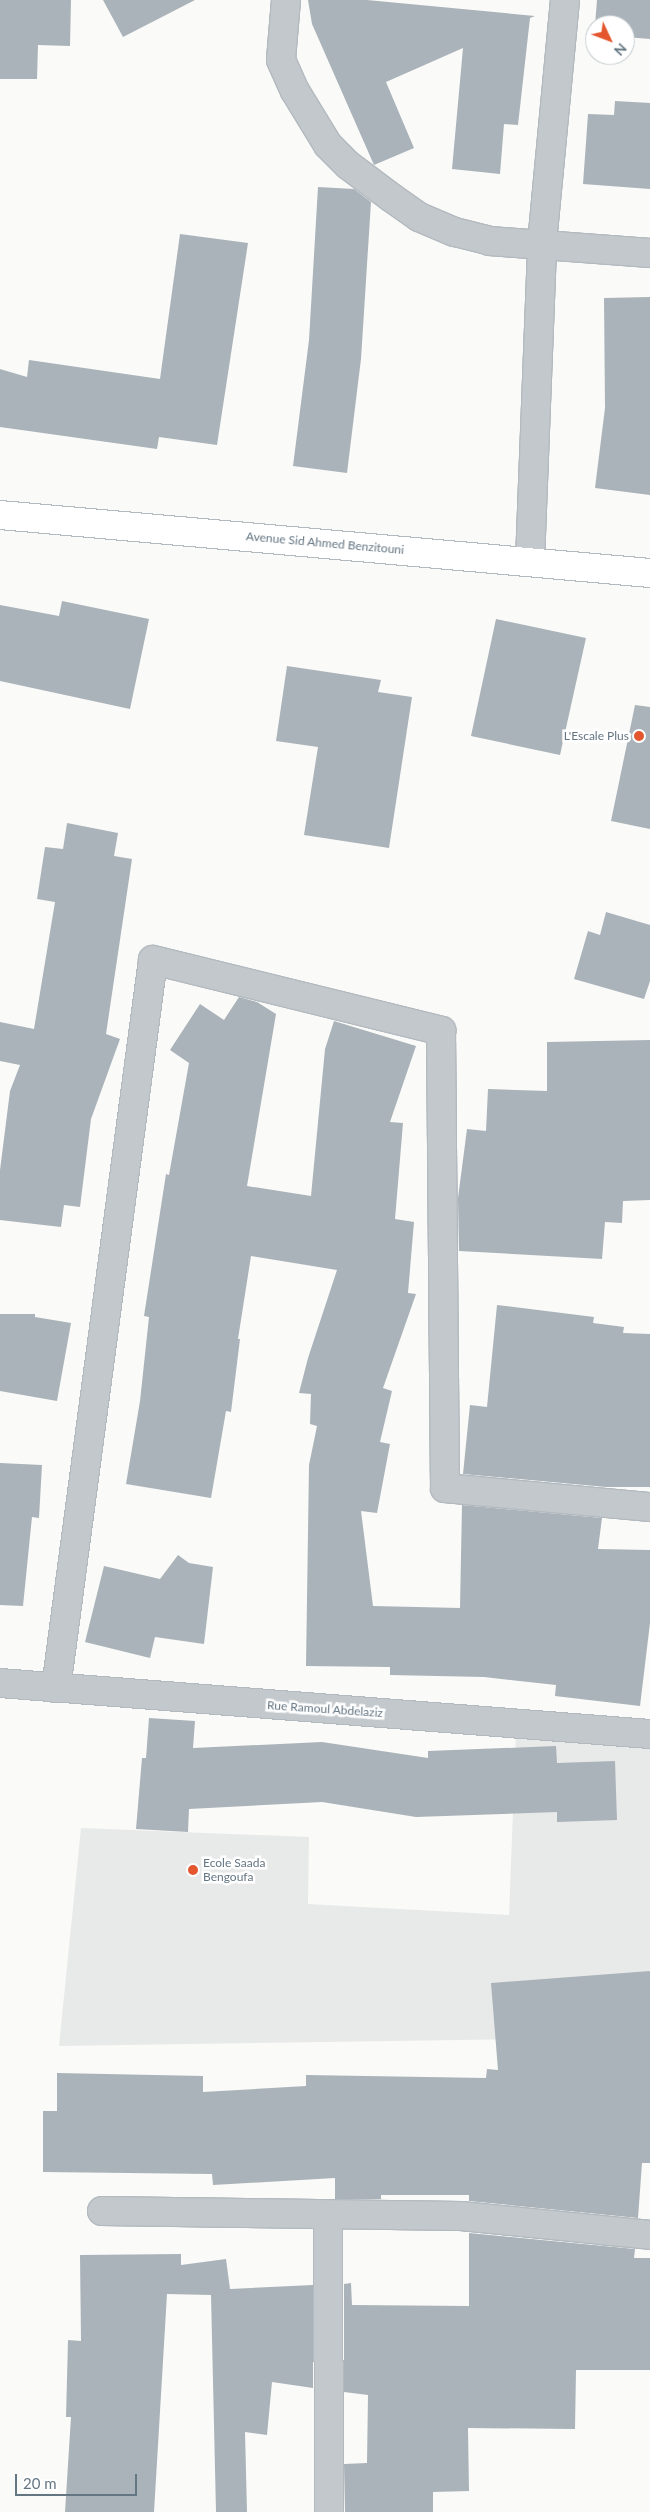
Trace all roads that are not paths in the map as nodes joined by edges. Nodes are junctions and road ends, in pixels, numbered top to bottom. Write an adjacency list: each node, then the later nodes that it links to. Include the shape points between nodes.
1 (286, 0): 3 (street, via 281,60 313,123 328,145 348,165 419,217 455,232 490,241)
2 (565, 0): 3 (street)
3 (542, 243): 4 (street); 6 (street)
4 (650, 253)
5 (0, 515): 6 (main road, Avenue Sid Ahmed Benzitouni)
6 (530, 561): 7 (main road, Avenue Sid Ahmed Benzitouni)
7 (650, 573)
8 (650, 1507): 10 (street, via 445,1488 441,1031 153,960)
9 (0, 1683): 10 (street, Rue Ramoul Abdelaziz)
10 (56, 1688): 11 (street, Rue Ramoul Abdelaziz)
11 (650, 1734)
12 (102, 2211): 13 (street)
13 (328, 2215): 14 (street, via 461,2216); 15 (street)
14 (650, 2235)
15 (329, 2512)

